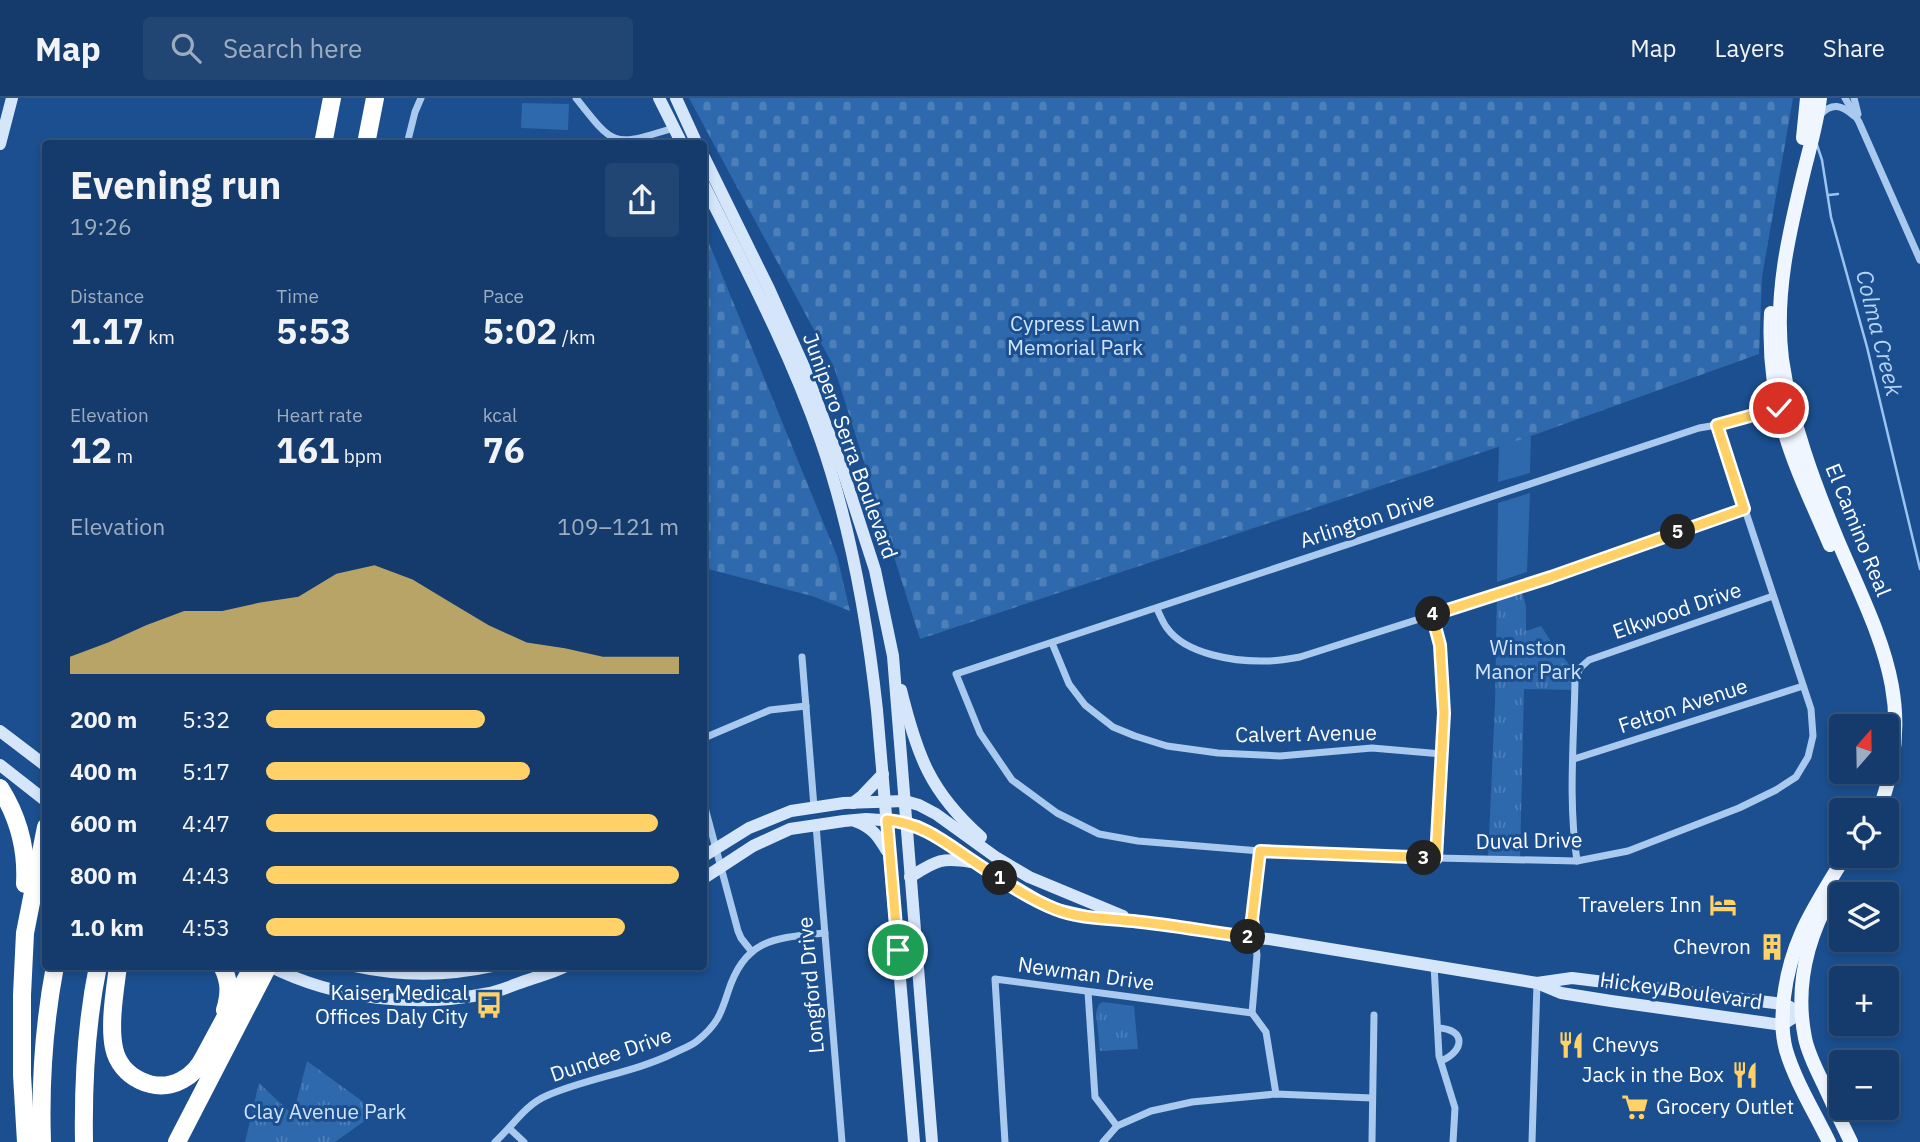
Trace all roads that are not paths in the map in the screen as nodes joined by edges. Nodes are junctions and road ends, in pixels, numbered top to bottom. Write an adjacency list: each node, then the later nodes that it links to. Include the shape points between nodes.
1 (12, 98): 20 (main road)
2 (332, 98): 15 (highway)
3 (375, 98): 16 (highway)
4 (421, 98): 17 (street)
5 (576, 98): 14 (street, via 613,139 632,140)
6 (659, 98): 14 (main road)
7 (676, 98): 19 (main road)
8 (1807, 98): 24 (main road, El Camino Real, via 1803,141 1772,292 1772,359)
9 (1819, 98): 12 (main road, El Camino Real)
10 (1845, 98): 13 (street)
11 (1854, 98): 13 (street)
12 (1816, 122): 13 (street, via 1825,110 1836,106); 24 (main road, El Camino Real, via 1782,280)
13 (1859, 122): 23 (street)
14 (674, 128): 18 (main road)
15 (324, 140)
16 (367, 140)
17 (408, 140)
18 (680, 140)
19 (695, 140)
20 (0, 144)
21 (707, 163): 31 (main road, Junipero Serra Boulevard, via 819,403 866,537)
22 (707, 191): 43 (main road, Junipero Serra Boulevard, via 777,332 832,476 864,608)
23 (1920, 260)
24 (1785, 407): 25 (street, Arlington Drive); 36 (main road, El Camino Real, via 1791,452 1875,654); 46 (main road, El Camino Real, via 1890,671 1895,741)
25 (1717, 425): 26 (street, Duval Drive); 28 (street, Arlington Drive)
26 (1744, 509): 27 (street, Duval Drive); 29 (street)
27 (1773, 596): 34 (street, Duval Drive); 40 (street, Elkwood Drive, via 1589,660 1575,680)
28 (1157, 609): 29 (street, via 1167,629 1182,643 1220,657 1266,662 1300,657); 30 (street, Arlington Drive)
29 (1432, 615): 39 (street, via 1443,671)
30 (1052, 643): 33 (street, Arlington Drive); 39 (street, Calvert Avenue, via 1069,684 1085,705 1113,727 1156,743 1280,756 1372,748)
31 (893, 656): 47 (main road, Junipero Serra Boulevard); 63 (main road, via 911,730 930,776 957,814)
32 (802, 657): 35 (street)
33 (956, 674): 57 (street, Duval Drive, via 981,733 1012,780 1057,813 1099,834)
34 (1803, 686): 40 (street, Felton Avenue); 61 (street, Duval Drive, via 1813,736 1796,777 1727,813 1628,851)
35 (806, 706): 38 (street, via 770,710); 50 (street)
36 (1885, 714)
37 (0, 731): 41 (main road)
38 (707, 737)
39 (1442, 754): 60 (street)
40 (1574, 760): 61 (street, Elkwood Drive)
41 (42, 763)
42 (0, 765): 45 (main road)
43 (883, 774): 48 (main road, Junipero Serra Boulevard); 49 (main road)
44 (0, 788): 69 (highway, via 24,849)
45 (42, 798)
46 (1883, 798)
47 (905, 801): 48 (main road, Hickey Boulevard); 54 (main road, Junipero Serra Boulevard); 63 (main road, Hickey Boulevard, via 944,818)
48 (886, 802): 49 (main road, Hickey Boulevard); 53 (main road, Junipero Serra Boulevard)
49 (852, 803): 50 (main road, Hickey Boulevard)
50 (814, 807): 58 (main road, Hickey Boulevard, via 758,824)
51 (707, 818): 72 (street, via 741,938)
52 (852, 820): 53 (main road, Hickey Boulevard); 55 (main road, Hickey Boulevard); 59 (main road, via 874,831)
53 (887, 820): 54 (main road, Hickey Boulevard); 59 (main road, Junipero Serra Boulevard)
54 (906, 822): 62 (main road, Hickey Boulevard, via 932,833); 67 (main road, Junipero Serra Boulevard)
55 (816, 825): 66 (main road, Hickey Boulevard, via 790,829 753,846); 70 (street, Longford Drive)
56 (42, 847): 69 (highway)
57 (1260, 851): 60 (street, Duval Drive); 71 (street, via 1252,919)
58 (707, 854)
59 (890, 855): 106 (main road, Junipero Serra Boulevard)
60 (1436, 858): 61 (street, Duval Drive)
61 (1577, 861)
62 (976, 863): 67 (main road, via 937,861); 68 (main road, Hickey Boulevard, via 1057,909)
63 (1004, 863): 68 (main road, Hickey Boulevard)
64 (1838, 868): 86 (main road, via 1793,951)
65 (1848, 868): 87 (main road, via 1823,911 1807,953)
66 (707, 876)
67 (910, 877): 107 (main road, Junipero Serra Boulevard)
68 (1135, 921): 71 (main road, Hickey Boulevard)
69 (25, 933): 99 (highway, via 21,1017)
70 (825, 933): 72 (street, via 773,940); 105 (street, Longford Drive)
71 (1255, 938): 73 (main road, Hickey Boulevard); 88 (street)
72 (752, 952): 97 (street, Dundee Drive, via 735,971 722,1013 695,1043 635,1069 544,1097)
73 (1434, 965): 84 (main road, Hickey Boulevard); 92 (street)
74 (54, 970): 100 (highway, via 44,1044)
75 (97, 970): 101 (highway, via 86,1055)
76 (118, 970): 91 (highway, via 114,1049 124,1068 136,1078 161,1086 183,1080 200,1064)
77 (224, 970): 91 (highway, via 229,991)
78 (251, 970): 91 (highway)
79 (267, 970): 102 (highway)
80 (278, 970): 83 (main road, via 359,996 404,1000 488,993)
81 (375, 970): 82 (main road)
82 (468, 970)
83 (548, 970)
84 (1537, 983): 86 (main road, Hickey Boulevard, via 1572,978); 90 (main road, Hickey Boulevard, via 1561,993); 111 (street)
85 (1088, 992): 88 (street, Newman Drive); 96 (street, via 1095,1097); 108 (street, Newman Drive, via 995,979)
86 (1783, 1004): 87 (main road, Hickey Boulevard); 90 (main road)
87 (1802, 1012): 90 (main road, Hickey Boulevard); 113 (main road, via 1812,1061)
88 (1252, 1013): 94 (street, via 1266,1032)
89 (1374, 1015): 95 (street)
90 (1782, 1025): 112 (main road, via 1786,1052)
91 (220, 1027)
92 (1438, 1028): 93 (street); 93 (street, via 1453,1031 1459,1041 1457,1051)
93 (1441, 1061): 110 (street, via 1455,1108)
94 (1276, 1094): 95 (street); 96 (street, via 1192,1102 1152,1111)
95 (1372, 1098): 98 (street)
96 (1117, 1126): 109 (street)
97 (510, 1129): 103 (street, Dundee Drive); 104 (street)
98 (1372, 1141)
99 (26, 1142)
100 (42, 1142)
101 (84, 1142)
102 (177, 1142)
103 (495, 1142)
104 (524, 1142)
105 (842, 1142)
106 (914, 1142)
107 (932, 1142)
108 (1005, 1142)
109 (1104, 1142)
110 (1453, 1142)
111 (1532, 1142)
112 (1829, 1142)
113 (1851, 1142)

